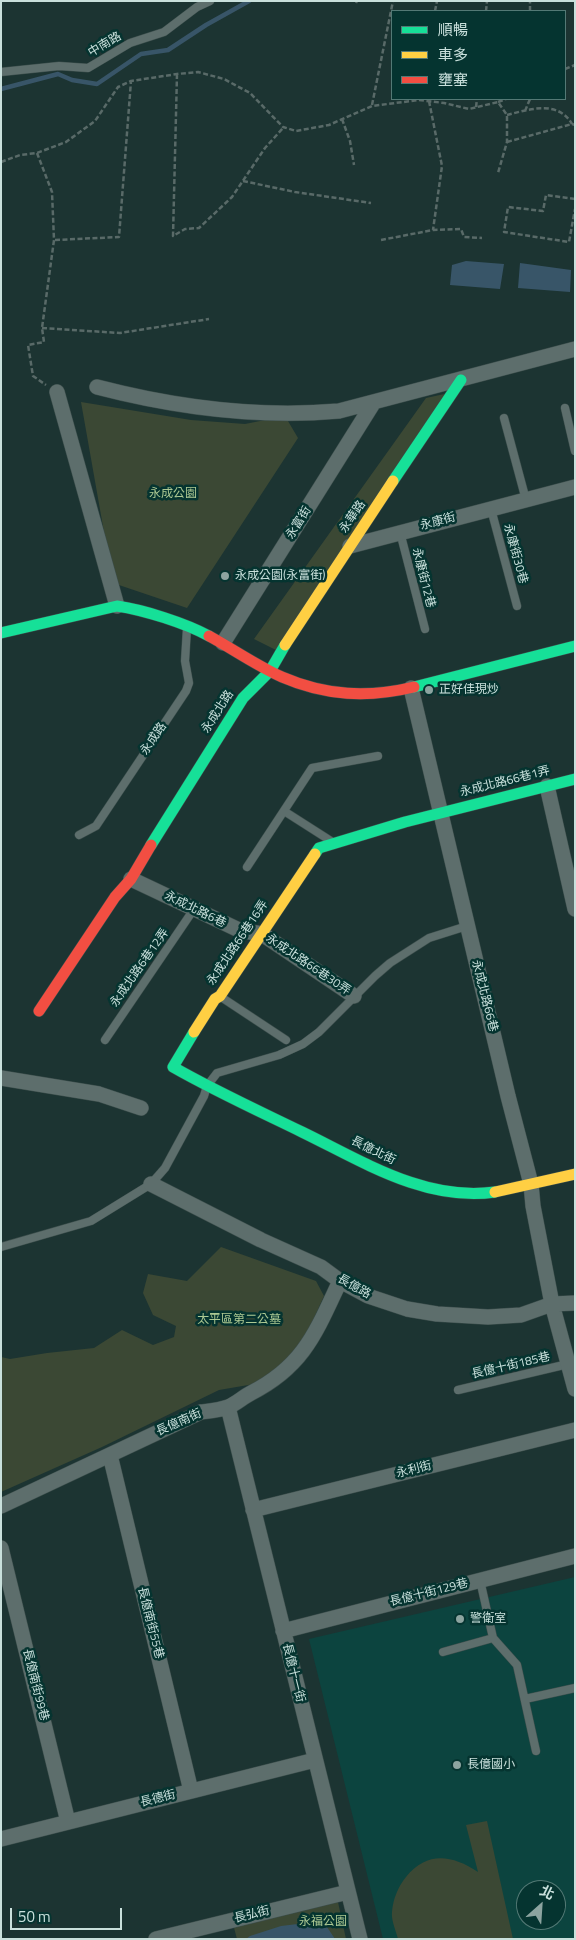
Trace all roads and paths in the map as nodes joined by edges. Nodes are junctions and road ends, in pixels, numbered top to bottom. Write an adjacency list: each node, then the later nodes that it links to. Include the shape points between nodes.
1 (210, 1): 3 (lane, 中南路, via 164,32 130,43 88,68 59,66)
2 (391, 11): 13 (path)
3 (1, 72)
4 (178, 74): 5 (path); 19 (path, via 198,72 224,79 250,94); 25 (path, via 173,236 185,229 199,228 232,197)
5 (130, 80): 21 (path, via 118,87 96,121 66,142); 31 (path, via 119,237)
6 (412, 100): 13 (path)
7 (424, 100): 11 (path)
8 (477, 100): 14 (path)
9 (503, 100): 12 (path)
10 (530, 100): 15 (path)
11 (429, 101): 14 (path, via 469,109); 29 (path, via 442,166)
12 (498, 102): 14 (path); 16 (path)
13 (372, 106): 17 (path)
14 (476, 107)
15 (525, 110): 16 (path); 18 (path, via 546,107 568,117)
16 (507, 115): 20 (path)
17 (342, 119): 19 (path, via 296,131); 23 (path)
18 (574, 124): 20 (path)
19 (283, 127): 25 (path)
20 (507, 142): 24 (path)
21 (37, 153): 22 (path); 31 (path, via 52,192)
22 (1, 162)
23 (354, 165)
24 (498, 173)
25 (243, 181): 27 (path)
26 (575, 199): 28 (path, via 546,195 543,211 508,207 504,232 569,242)
27 (371, 203)
28 (575, 209)
29 (433, 230): 30 (path, via 461,229 464,237); 32 (path)
30 (482, 238)
31 (54, 240): 34 (path)
32 (382, 240)
33 (209, 319): 34 (path, via 120,333)
34 (42, 328): 38 (path, via 44,342 28,345 33,376)
35 (575, 350): 36 (street)
36 (462, 380): 39 (street); 47 (street, 永華路)
37 (96, 387): 39 (street, via 172,403 264,412 338,411)
38 (57, 392): 48 (street)
39 (374, 402): 53 (street, 永富街)
40 (564, 408): 42 (lane)
41 (504, 418): 44 (lane)
42 (575, 451)
43 (575, 487): 44 (street, 永康街)
44 (526, 500): 45 (street, 永康街)
45 (491, 509): 46 (street, 永康街); 49 (lane, 永康街30巷)
46 (400, 532): 47 (street, 永康街); 51 (lane, 永康街12巷)
47 (350, 546): 55 (street, 永華路)
48 (117, 606): 50 (street); 52 (street)
49 (517, 606)
50 (187, 626): 53 (street); 62 (lane, 永成路, via 189,683 186,691 96,826)
51 (425, 629)
52 (1, 633)
53 (223, 643): 55 (street)
54 (575, 646): 56 (street)
55 (270, 671): 56 (street, via 328,692 355,695); 65 (street, 永成北路, via 243,698)
56 (411, 688): 61 (street, 永成北路66巷)
57 (378, 756): 60 (lane, via 312,768)
58 (575, 779): 59 (street, 永成北路66巷1弄)
59 (547, 786): 61 (street, 永成北路66巷1弄); 67 (street)
60 (284, 811): 63 (lane); 64 (lane)
61 (441, 812): 63 (street, 永成北路66巷16弄); 68 (street, 永成北路66巷)
62 (80, 835)
63 (334, 844): 69 (street, 永成北路66巷16弄, via 319,848)
64 (247, 868)
65 (131, 879): 66 (street, 永成北路6巷); 72 (street, 永成北路, via 115,897)
66 (194, 909): 69 (street, 永成北路6巷, via 239,930); 73 (lane, 永成北路6巷12弄)
67 (575, 909)
68 (467, 926): 71 (lane, 永成北路66巷30弄, via 420,943 390,963); 81 (street, 永成北路66巷)
69 (262, 934): 70 (street, 永成北路66巷16弄); 71 (street, 永成北路66巷30弄)
70 (220, 996): 74 (lane); 75 (street, 永成北路66巷16弄, via 215,999)
71 (354, 996): 77 (lane, 永成北路66巷30弄, via 303,1044 217,1073)
72 (39, 1011)
73 (104, 1040)
74 (286, 1040)
75 (173, 1067): 77 (street, 長億北街)
76 (1, 1078): 78 (street, via 99,1094)
77 (207, 1086): 80 (lane, via 165,1168); 81 (street, 長億北街, via 420,1187 479,1194)
78 (141, 1108)
79 (575, 1174): 81 (street, 長億北街)
80 (151, 1184): 82 (lane, via 91,1221); 83 (street, 長億路, via 321,1267)
81 (531, 1184): 85 (street, 永成北路66巷)
82 (1, 1247)
83 (340, 1281): 85 (street, 長億路, via 368,1296 407,1309 437,1314 488,1317 521,1314); 89 (street, 長億南街, via 312,1339 297,1360 266,1386)
84 (575, 1303): 85 (street, 長億路)
85 (552, 1304): 86 (street, 永成北路66巷)
86 (568, 1364): 87 (lane, 長億十街185巷); 88 (street, 永成北路66巷)
87 (458, 1390)
88 (575, 1390)
89 (228, 1407): 91 (street, 長億南街, via 201,1412); 93 (street, 長億十一街)
90 (575, 1430): 93 (street, 永利街)
91 (110, 1455): 92 (street, 長億南街); 104 (street, 長億南街55巷)
92 (1, 1506)
93 (253, 1510): 97 (street, 長億十一街)
94 (1, 1548): 105 (street, 長億南街99巷)
95 (575, 1556): 96 (street, 長億十街129巷)
96 (480, 1580): 97 (street, 長億十街129巷); 98 (lane)
97 (283, 1631): 103 (street, 長億十一街)
98 (493, 1638): 99 (lane); 101 (lane, via 517,1664)
99 (443, 1652)
100 (575, 1688): 101 (lane)
101 (525, 1699): 102 (lane)
102 (536, 1751)
103 (315, 1760): 104 (street, 長德街); 107 (street, 長億十一街)
104 (191, 1790): 105 (street, 長德街)
105 (68, 1822): 106 (street, 長德街)
106 (1, 1840)
107 (348, 1892): 108 (street, 長弘街); 109 (street, 長億十一街)
108 (156, 1939)
109 (360, 1939)

